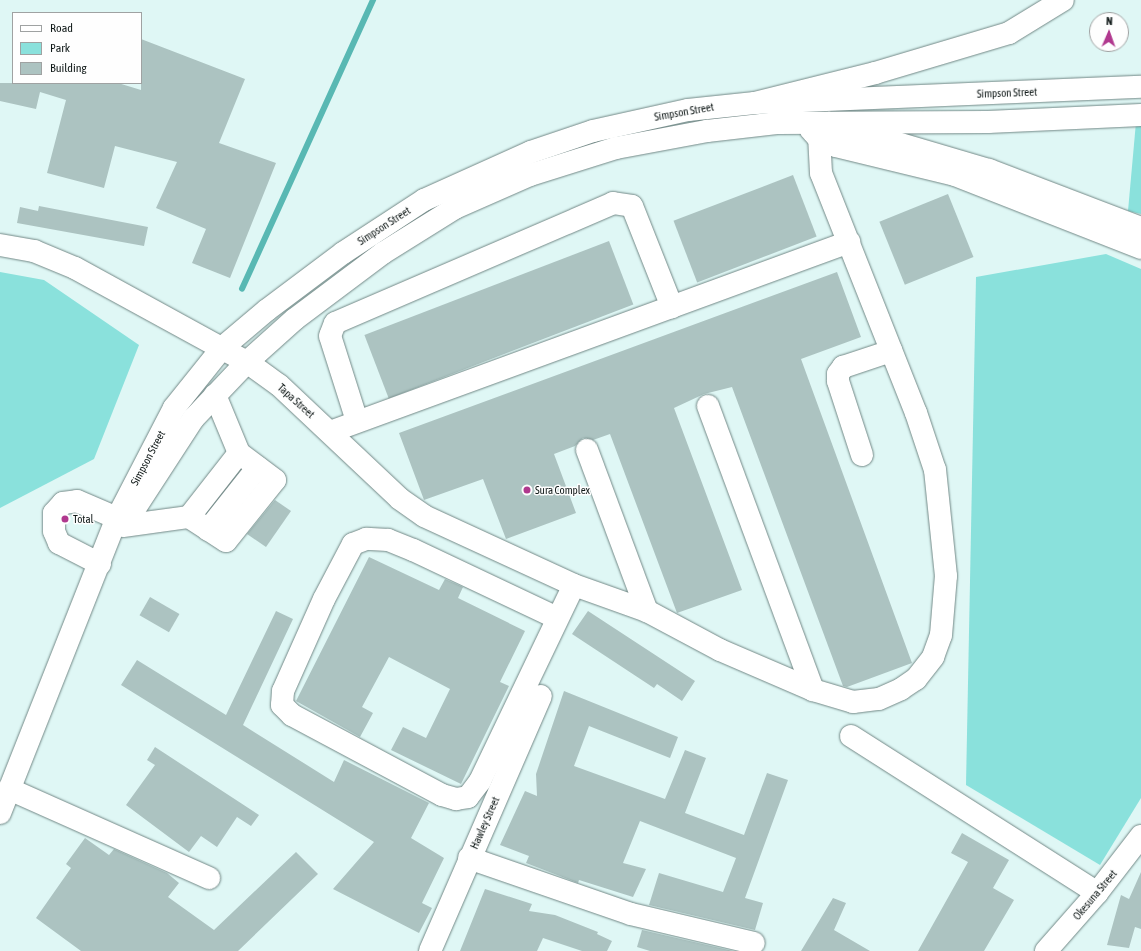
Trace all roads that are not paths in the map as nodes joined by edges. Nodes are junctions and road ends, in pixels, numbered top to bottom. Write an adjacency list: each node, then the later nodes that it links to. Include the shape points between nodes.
1 (1063, 0): 3 (main road, via 1009,33 875,73)
2 (1141, 86): 3 (main road, Simpson Street)
3 (755, 103): 11 (main road, Simpson Street, via 688,110 593,131 483,172 424,200 343,253)
4 (1141, 115): 5 (main road)
5 (824, 131): 6 (main road, via 989,170); 7 (main road, Tapa Street, via 821,173); 9 (main road, via 955,175); 13 (main road, via 804,123 707,131 616,148 530,175 455,208 383,253 294,319)
6 (1141, 228)
7 (849, 242): 10 (main road); 12 (main road, Tapa Street)
8 (0, 245): 11 (main road, Tapa Street, via 34,251 75,268)
9 (1141, 248)
10 (672, 306): 16 (main road); 16 (main road, via 632,206 613,203 335,323 330,336)
11 (222, 348): 13 (main road, Tapa Street); 22 (main road, Simpson Street, via 174,408)
12 (891, 351): 20 (main road, via 843,368 838,374); 27 (main road, Tapa Street, via 935,470 940,497 946,576 941,635 934,657 916,679 879,699 852,702)
13 (247, 362): 14 (main road); 17 (main road, Tapa Street, via 279,385)
14 (215, 395): 19 (main road); 22 (main road, via 193,419)
15 (708, 406): 27 (main road)
16 (357, 421): 17 (main road)
17 (330, 432): 24 (main road, Tapa Street, via 400,499 424,516)
18 (587, 450): 25 (main road)
19 (239, 453): 21 (main road); 21 (main road, via 275,480 226,541)
20 (862, 455)
21 (189, 517): 22 (main road)
22 (120, 522): 23 (main road); 23 (main road, via 77,501 63,502 54,513 54,531 60,543)
23 (104, 556): 30 (main road)
24 (574, 585): 25 (main road, Tapa Street); 26 (main road)
25 (647, 611): 27 (main road, Tapa Street, via 720,650)
26 (557, 618): 26 (main road, via 420,552 388,540 366,539 353,544 324,599 283,691 282,705 292,715 442,796 456,799 468,797 480,781)
27 (813, 690)
28 (541, 696): 33 (main road, Hawley Street)
29 (851, 736): 35 (main road)
30 (9, 789): 31 (main road); 34 (main road)
31 (0, 812)
32 (1139, 842): 35 (main road, Okesuna Street)
33 (469, 858): 36 (main road, via 630,914); 37 (main road, Hawley Street)
34 (210, 878)
35 (1097, 893): 38 (main road, Okesuna Street)
36 (754, 943)
37 (430, 951)
38 (1046, 951)

